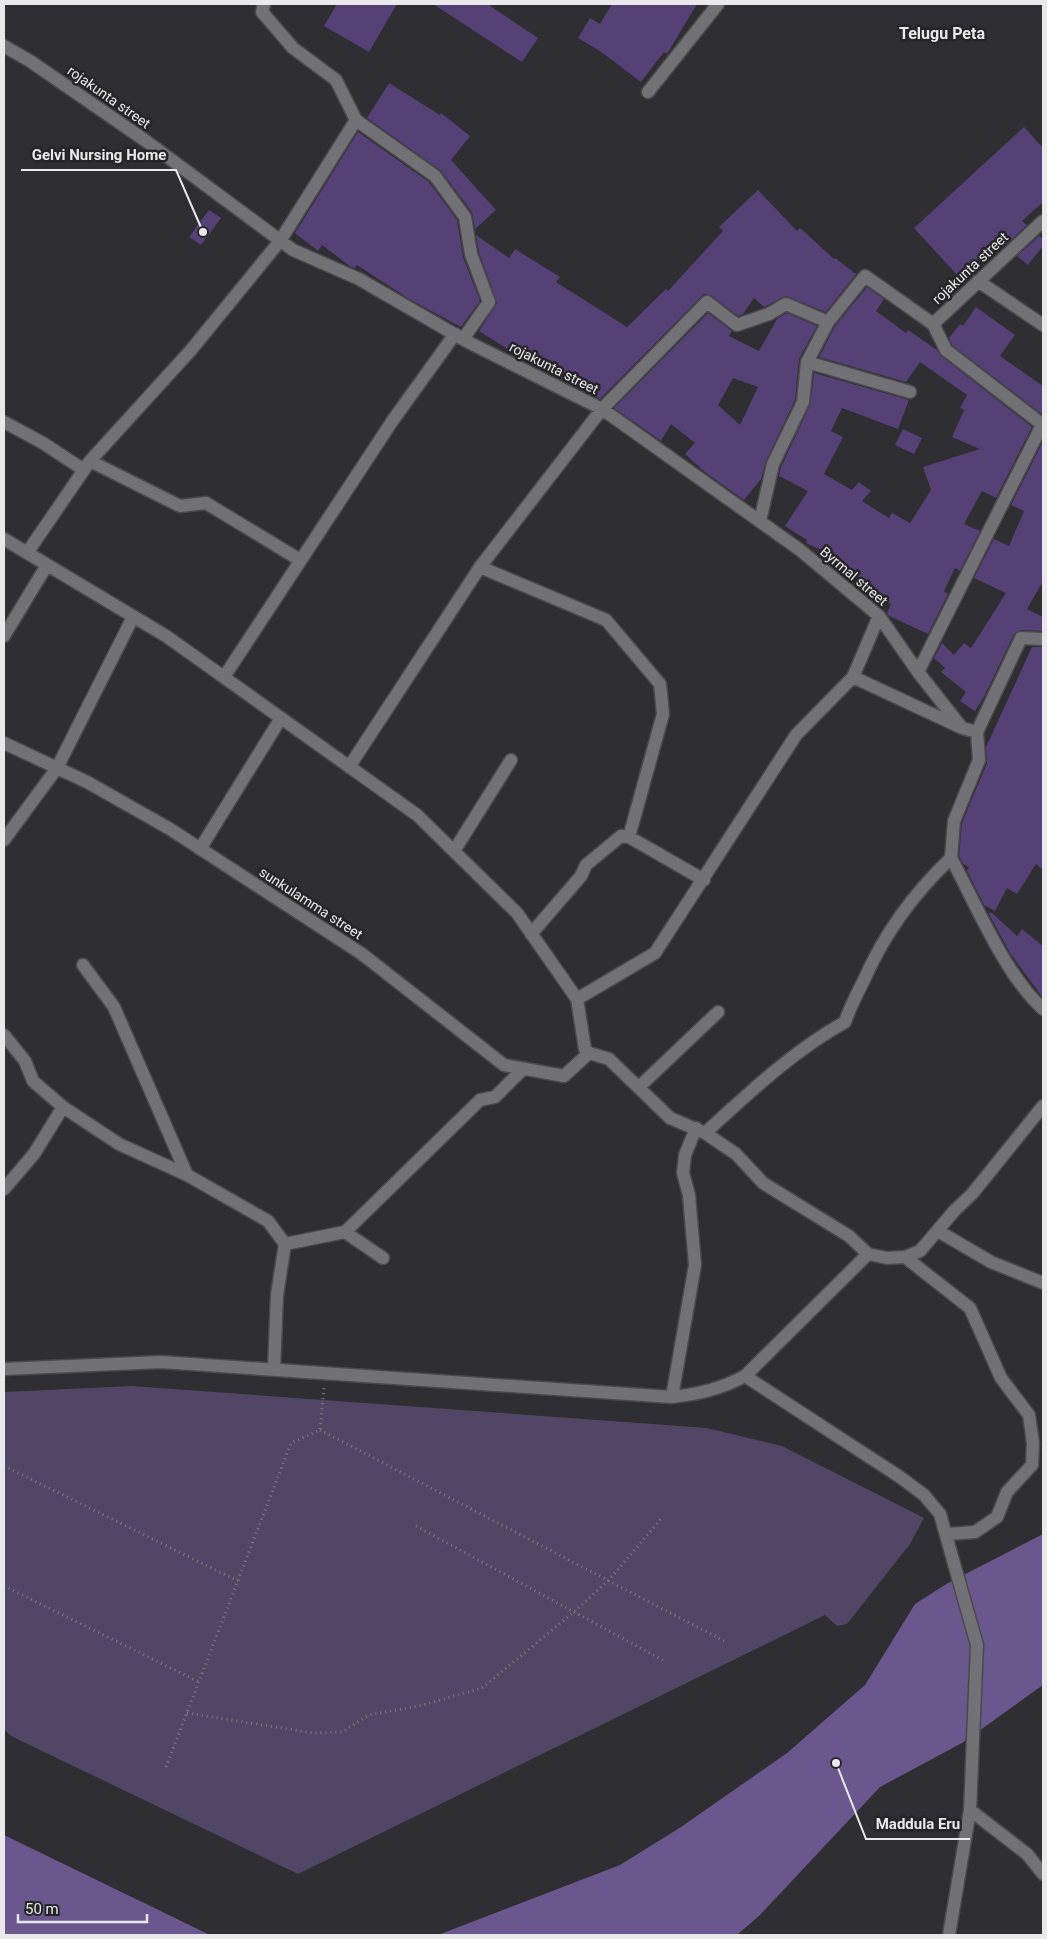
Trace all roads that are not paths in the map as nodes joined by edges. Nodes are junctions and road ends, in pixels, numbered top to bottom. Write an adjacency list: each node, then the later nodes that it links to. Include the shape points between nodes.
1 (264, 4): 5 (street, via 262,12 293,48 336,80)
2 (718, 4): 4 (street)
3 (4, 46): 7 (street, rojakunta street, via 146,141)
4 (648, 92)
5 (356, 120): 7 (street); 12 (street, via 435,176 465,217 471,254 489,302)
6 (1042, 223): 8 (street, rojakunta street)
7 (280, 241): 12 (street, rojakunta street, via 359,279); 18 (street, via 191,350)
8 (978, 281): 10 (street, rojakunta street); 11 (street)
9 (828, 322): 10 (street, rojakunta street, via 865,276); 13 (street); 15 (street, rojakunta street, via 786,304 769,314 736,325 707,302)
10 (933, 324): 17 (street, via 946,350)
11 (1043, 325)
12 (459, 337): 15 (street, rojakunta street); 22 (street, via 392,420)
13 (807, 362): 14 (street); 19 (street, via 803,402 773,464)
14 (910, 392)
15 (602, 409): 19 (street, Byrmal street); 24 (street)
16 (4, 422): 18 (street)
17 (1043, 424): 29 (street)
18 (87, 466): 21 (street); 22 (street, via 180,506 206,503)
19 (760, 521): 26 (street, Byrmal street)
20 (4, 539): 21 (street)
21 (27, 553): 23 (street)
22 (300, 560): 31 (street)
23 (47, 565): 25 (street); 27 (street)
24 (480, 567): 37 (street); 39 (street, via 606,620 660,684 663,714)
25 (133, 616): 31 (street); 38 (street)
26 (879, 616): 29 (street, Byrmal street); 30 (street)
27 (4, 636)
28 (1043, 639): 34 (street, via 1021,638)
29 (918, 672): 33 (street, Byrmal street)
30 (853, 677): 33 (street); 44 (street, via 796,735)
31 (224, 678): 32 (street)
32 (281, 718): 37 (street); 41 (street)
33 (962, 728): 34 (street)
34 (977, 732): 43 (street, via 979,760 954,821)
35 (4, 743): 38 (street, sunkulamma street)
36 (511, 760): 42 (street)
37 (349, 767): 42 (street, via 417,815)
38 (57, 768): 40 (street); 41 (street, sunkulamma street, via 87,782)
39 (629, 837): 44 (street); 45 (street, via 621,836 586,866)
40 (4, 840)
41 (200, 849): 52 (street, sunkulamma street, via 362,954 504,1065)
42 (454, 852): 45 (street, via 517,913)
43 (951, 858): 48 (street, via 1004,958 1032,999); 56 (street, via 923,884 894,923 872,960 846,1022 791,1056)
44 (704, 880): 47 (street, via 656,953)
45 (531, 934): 47 (street)
46 (83, 965): 57 (street, via 114,1007)
47 (578, 999): 51 (street, via 585,1049)
48 (1043, 1009)
49 (718, 1012): 53 (street)
50 (4, 1035): 55 (street, via 25,1061 32,1081)
51 (589, 1053): 52 (street, sunkulamma street, via 564,1076); 53 (street, via 609,1060)
52 (523, 1069): 60 (street, via 495,1098 480,1100)
53 (639, 1087): 56 (street, via 670,1118)
54 (1043, 1106): 59 (street, via 1013,1146)
55 (63, 1107): 57 (street, via 119,1144); 58 (street, via 34,1154)
56 (701, 1130): 62 (street, via 736,1154 764,1183 849,1236); 69 (street, via 685,1155 683,1173 689,1195 695,1265)
57 (187, 1175): 61 (street, via 268,1221)
58 (4, 1189)
59 (938, 1231): 63 (street, via 920,1251); 65 (street, via 991,1262)
60 (345, 1232): 61 (street); 64 (street)
61 (285, 1244): 67 (street, via 277,1295)
62 (868, 1254): 63 (street); 68 (street)
63 (905, 1257): 70 (street, via 970,1308 1001,1378 1029,1415 1032,1465 1007,1492 997,1517 975,1532)
64 (383, 1258)
65 (1043, 1283)
66 (4, 1368): 67 (street, via 162,1362)
67 (274, 1369): 69 (street)
68 (745, 1376): 69 (street, via 700,1394); 70 (street, via 924,1495 940,1514)
69 (672, 1397)
70 (948, 1534): 71 (street, via 977,1646)
71 (970, 1810): 72 (street, via 1027,1854); 73 (street)
72 (1043, 1874)
73 (948, 1935)

